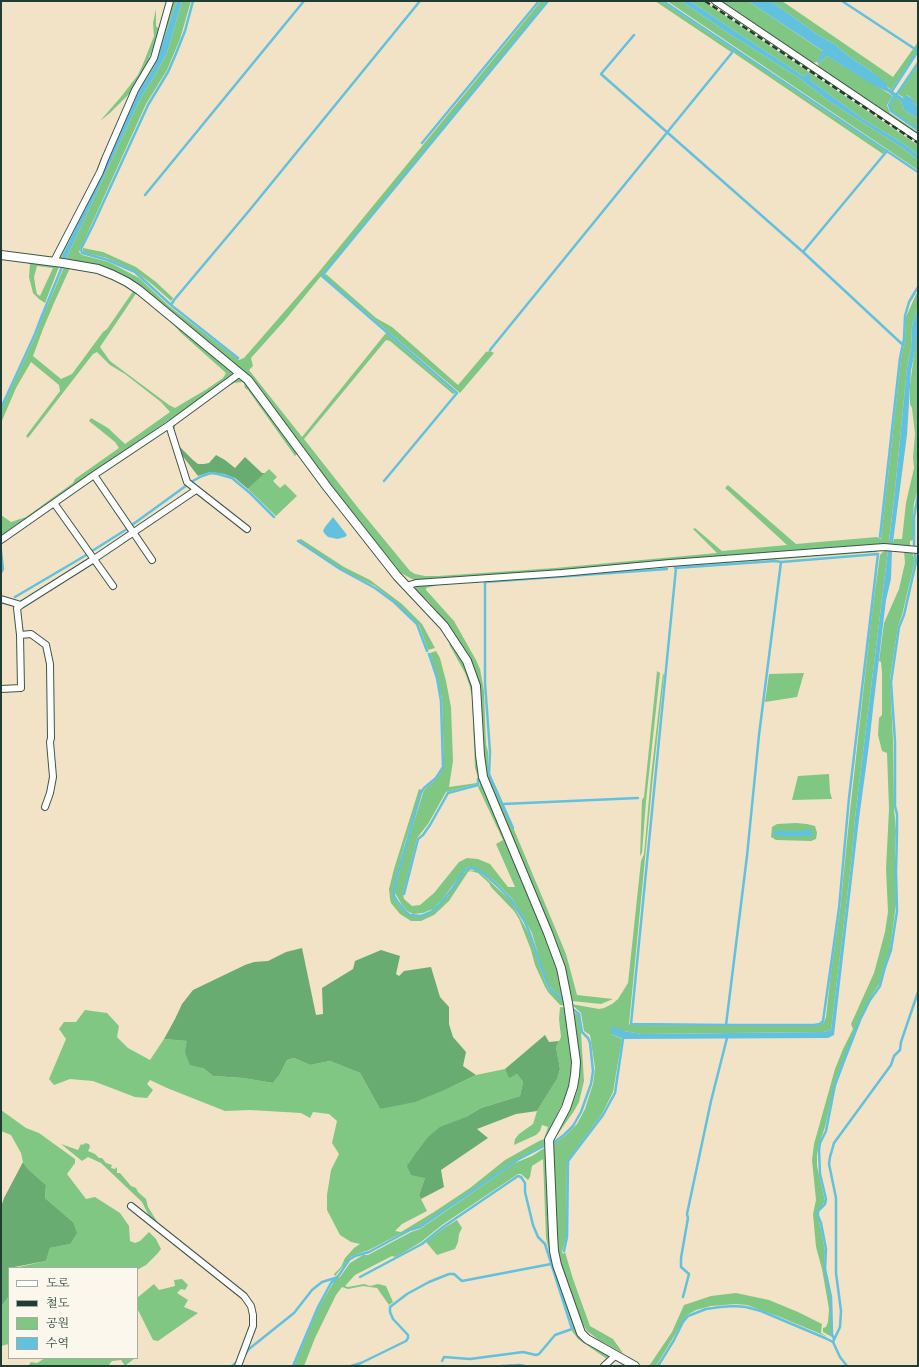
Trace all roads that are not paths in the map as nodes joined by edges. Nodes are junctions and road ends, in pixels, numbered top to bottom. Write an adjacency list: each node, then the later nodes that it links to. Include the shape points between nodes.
1 (170, 1): 5 (street, via 154,58 135,90 100,172)
2 (715, 1): 3 (street)
3 (918, 138)
4 (1, 254): 5 (street)
5 (54, 261): 6 (street, via 98,269 127,282)
6 (240, 373): 7 (street); 18 (street, via 248,380 327,487)
7 (169, 425): 8 (street); 9 (street, via 187,482)
8 (94, 475): 10 (street); 12 (street)
9 (196, 490): 11 (street); 12 (street)
10 (54, 503): 13 (street); 15 (street)
11 (247, 529)
12 (133, 532): 15 (street); 16 (street)
13 (1, 540)
14 (918, 550): 18 (street, via 877,548 416,583)
15 (94, 559): 17 (street); 20 (street)
16 (152, 560)
17 (113, 586)
18 (406, 586): 25 (street, via 444,626 471,671 476,686 483,777 561,968 576,1068 566,1108 549,1140 554,1251 556,1265 580,1332)
19 (1, 599): 20 (street)
20 (21, 605): 21 (street, via 16,608)
21 (20, 635): 22 (street, via 21,688); 23 (street, via 31,634 46,645 50,664 50,742 53,777)
22 (1, 689)
23 (45, 807)
24 (131, 1206): 26 (street, via 244,1296 251,1306 253,1326)
25 (615, 1356): 27 (street); 28 (street)
26 (238, 1366)
27 (604, 1366)
28 (635, 1366)

